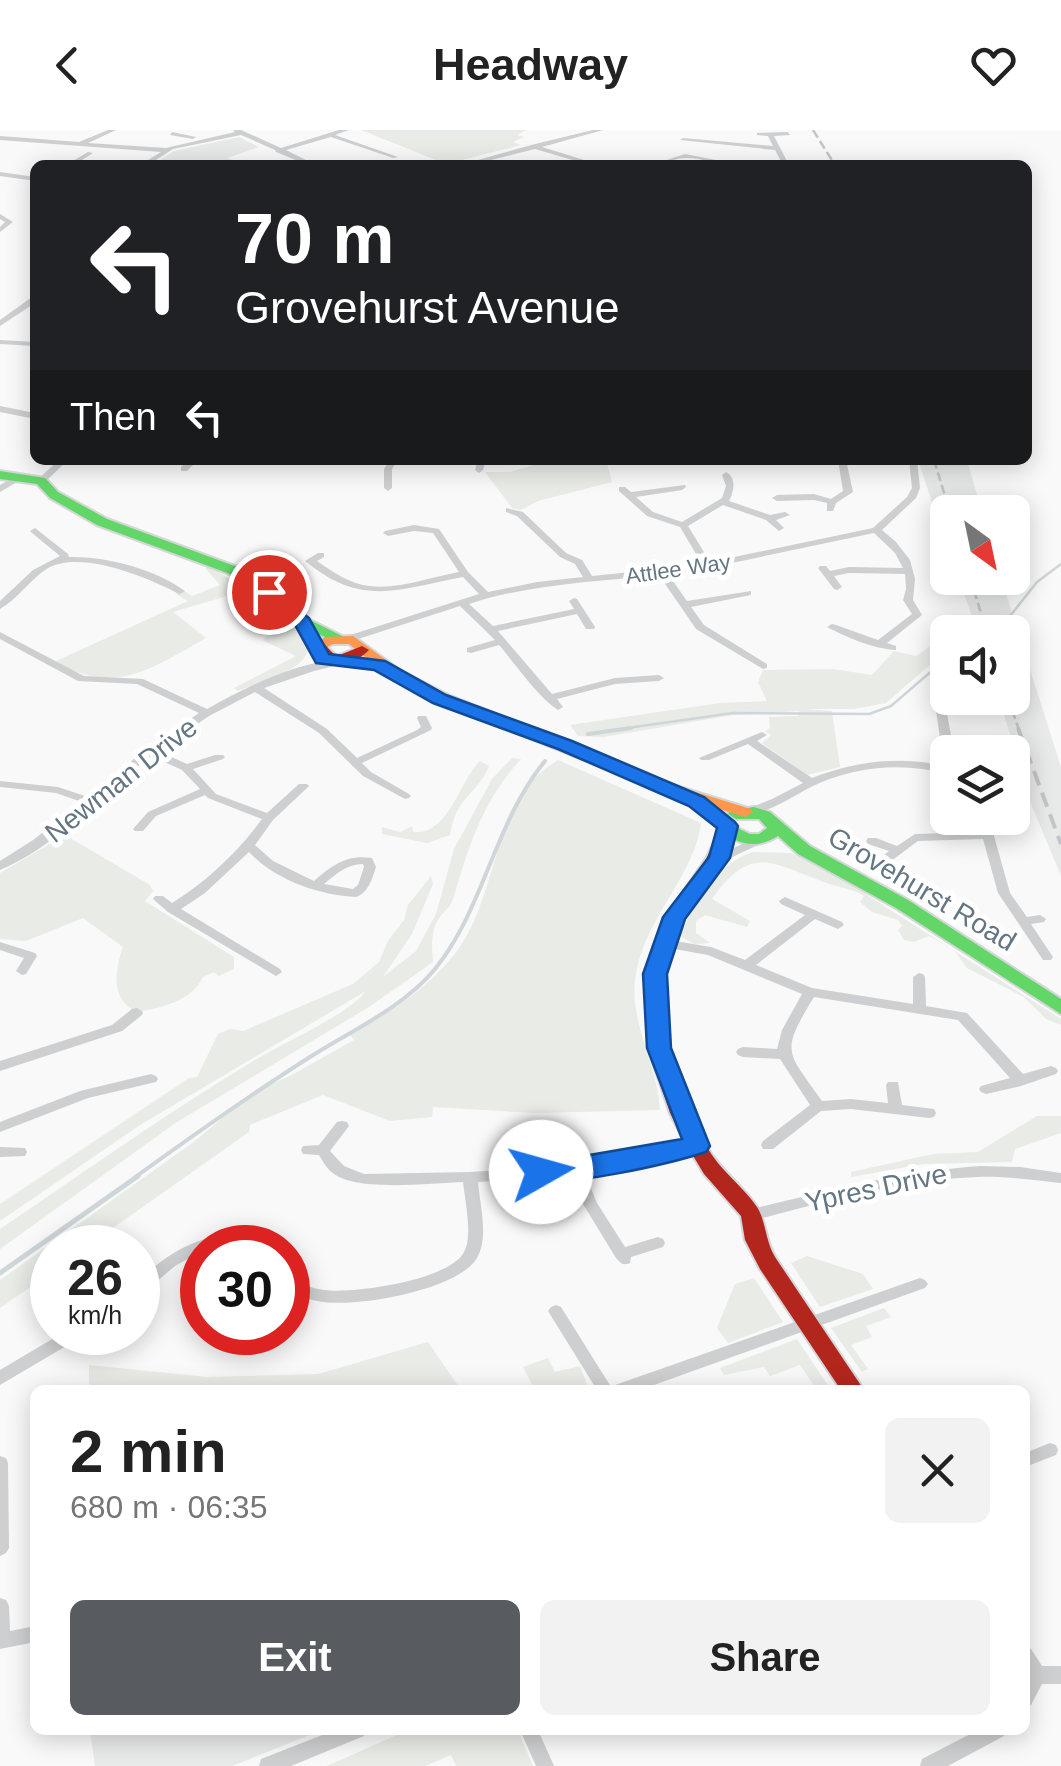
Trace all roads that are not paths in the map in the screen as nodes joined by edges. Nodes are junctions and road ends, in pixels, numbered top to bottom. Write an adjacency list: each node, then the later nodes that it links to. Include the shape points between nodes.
1 (44, 130): 13 (street)
2 (113, 130): 15 (street)
3 (346, 130): 11 (street)
4 (600, 130): 16 (street)
5 (238, 131): 10 (street); 19 (street)
6 (172, 134): 10 (street)
7 (759, 134): 8 (street)
8 (770, 134): 9 (street); 17 (street)
9 (788, 134)
10 (195, 136): 18 (street)
11 (334, 137): 19 (street); 21 (street)
12 (0, 138): 13 (street)
13 (28, 140): 15 (street)
14 (684, 140): 17 (street)
15 (77, 145): 18 (street)
16 (532, 146): 25 (street); 26 (street)
17 (775, 148): 29 (street)
18 (165, 150): 23 (street)
19 (278, 151): 24 (street)
20 (90, 152): 22 (street)
21 (395, 157)
22 (76, 160)
23 (150, 160)
24 (300, 160)
25 (481, 160)
26 (579, 160)
27 (671, 160): 28 (street)
28 (705, 160)
29 (783, 160)
30 (0, 174): 31 (street)
31 (30, 178)
32 (0, 216): 33 (street, via 10,222)
33 (0, 230)
34 (30, 303): 35 (street)
35 (0, 324)
36 (1, 341): 37 (street)
37 (30, 344)
38 (0, 409): 39 (street)
39 (30, 415)
40 (59, 465): 48 (street)
41 (188, 465): 45 (street)
42 (391, 465): 50 (street)
43 (843, 465): 51 (street, via 848,492 831,506 814,497)
44 (913, 465): 58 (street, via 911,498)
45 (184, 468)
46 (726, 474): 52 (street, via 730,486)
47 (5, 481): 48 (street)
48 (41, 481): 77 (street, via 102,522 235,571)
49 (682, 487): 56 (street, via 626,492 650,514)
50 (388, 488)
51 (777, 498)
52 (721, 501): 55 (street); 56 (street)
53 (508, 510): 62 (street)
54 (784, 515): 55 (street)
55 (769, 518): 57 (street)
56 (684, 524): 65 (street)
57 (779, 528)
58 (876, 530): 65 (street, Attlee Way); 66 (street, via 898,547)
59 (388, 533): 68 (street, via 436,531)
60 (25, 542): 63 (street, via 38,535)
61 (583, 550): 62 (street)
62 (572, 557): 69 (street)
63 (62, 560): 71 (street, via 102,564); 76 (street, via 38,570)
64 (311, 560): 68 (street, via 334,579 370,592)
65 (706, 562): 67 (street, Attlee Way)
66 (908, 571): 70 (street, via 828,571); 85 (street, via 908,600 916,614)
67 (662, 573): 69 (street, Attlee Way); 75 (street)
68 (465, 574): 73 (street)
69 (590, 580): 73 (street, Attlee Way)
70 (838, 587)
71 (180, 591)
72 (748, 594): 75 (street)
73 (486, 595): 74 (street, Attlee Way)
74 (462, 602): 80 (street); 83 (street, Attlee Way)
75 (684, 605): 89 (street, via 700,627)
76 (0, 606)
77 (303, 622): 83 (street); 87 (street)
78 (590, 626): 80 (street, via 577,606)
79 (832, 627): 85 (street)
80 (491, 629): 82 (street)
81 (0, 636): 98 (street, via 82,679 140,681)
82 (502, 641): 88 (street); 94 (street, via 553,702 615,682 643,685)
83 (353, 644): 87 (street, via 326,641); 90 (street); 91 (street)
84 (748, 644): 89 (street)
85 (879, 644): 86 (street)
86 (892, 648)
87 (317, 650): 90 (street, via 323,659); 93 (street, Newman Drive)
88 (471, 650)
89 (735, 650): 92 (street)
90 (342, 662): 91 (street); 93 (street, Newman Drive)
91 (378, 665): 114 (street, via 440,699)
92 (763, 666)
93 (298, 670): 95 (street, Newman Drive)
94 (659, 678)
95 (258, 689): 98 (street, Newman Drive); 105 (street, via 323,731)
96 (922, 711): 97 (street)
97 (930, 711)
98 (207, 713): 102 (street, Newman Drive)
99 (422, 718): 105 (street, via 421,732)
100 (762, 734): 101 (street)
101 (748, 740): 104 (street); 108 (street)
102 (150, 751): 107 (street); 115 (street, Newman Drive)
103 (219, 757): 107 (street)
104 (705, 758)
105 (356, 762): 113 (street)
106 (930, 763): 108 (street, via 878,765)
107 (186, 768): 111 (street)
108 (811, 783): 112 (street)
109 (0, 784): 115 (street, via 58,790)
110 (303, 786): 117 (street)
111 (206, 791): 117 (street); 119 (street, via 152,814)
112 (795, 792): 116 (street); 118 (street)
113 (405, 796)
114 (696, 801): 116 (street); 120 (street)
115 (91, 802): 128 (street, Newman Drive, via 41,844)
116 (748, 811): 118 (street); 120 (street, via 731,817)
117 (269, 818): 124 (street)
118 (775, 824): 122 (street); 125 (street, Grovehurst Road)
119 (139, 828)
120 (728, 828): 122 (street, via 740,838); 127 (street)
121 (988, 836): 126 (street, via 926,836); 136 (street, via 1004,892)
122 (760, 840): 125 (street, Grovehurst Road); 127 (street)
123 (872, 841): 126 (street)
124 (249, 845): 130 (street, via 260,862); 133 (street)
125 (804, 850): 146 (street, Grovehurst Road, via 902,904)
126 (897, 850): 129 (street)
127 (720, 858): 138 (street, via 674,917)
128 (0, 866)
129 (871, 870)
130 (317, 884)
131 (159, 899): 133 (street)
132 (785, 901): 134 (street)
133 (172, 909): 143 (street)
134 (812, 915): 137 (street); 141 (street)
135 (1040, 919): 136 (street)
136 (1022, 922): 140 (street)
137 (838, 925)
138 (663, 943): 141 (street); 163 (street, via 655,974 659,1048)
139 (0, 946): 142 (street, via 31,956)
140 (1048, 957)
141 (749, 964): 145 (street)
142 (22, 971)
143 (276, 972)
144 (920, 977): 147 (street)
145 (810, 992): 147 (street); 150 (street)
146 (1061, 1008)
147 (920, 1009): 154 (street, via 962,1016)
148 (137, 1012): 151 (street, via 117,1028)
149 (742, 1052): 150 (street)
150 (782, 1054): 157 (street)
151 (0, 1066)
152 (1051, 1071): 154 (street)
153 (150, 1079): 160 (street, via 85,1094)
154 (1021, 1081): 156 (street)
155 (892, 1086): 158 (street)
156 (986, 1088)
157 (818, 1106): 158 (street); 162 (street)
158 (896, 1108): 159 (street)
159 (930, 1113)
160 (0, 1126)
161 (342, 1126): 167 (street, via 315,1150 352,1177)
162 (768, 1144)
163 (697, 1146): 166 (street); 169 (street, via 723,1190)
164 (0, 1152): 165 (street)
165 (20, 1152)
166 (577, 1170): 167 (street); 170 (street, via 623,1256)
167 (470, 1177): 174 (street, via 474,1242 461,1269 354,1296)
168 (1061, 1178): 169 (street, Ypres Drive, via 948,1171)
169 (751, 1215): 176 (street, via 757,1245)
170 (658, 1243)
171 (180, 1255): 172 (street)
172 (160, 1271)
173 (920, 1284): 176 (street)
174 (310, 1293)
175 (556, 1311): 179 (street)
176 (808, 1322): 180 (street); 181 (street)
177 (39, 1355): 178 (street)
178 (0, 1378)
179 (602, 1385)
180 (635, 1385)
181 (850, 1385)
182 (1050, 1450): 183 (street)
183 (1030, 1458)
184 (0, 1463): 185 (street)
185 (0, 1498): 186 (street)
186 (0, 1548)
187 (0, 1606): 189 (street)
188 (30, 1635): 189 (street)
189 (1, 1640)
190 (1030, 1663): 191 (street)
191 (1038, 1675): 192 (street); 193 (street)
192 (1061, 1676)
193 (1030, 1689)
194 (345, 1735): 197 (street)
195 (531, 1735): 198 (street)
196 (988, 1735): 199 (street)
197 (268, 1766)
198 (545, 1766)
199 (930, 1766)

